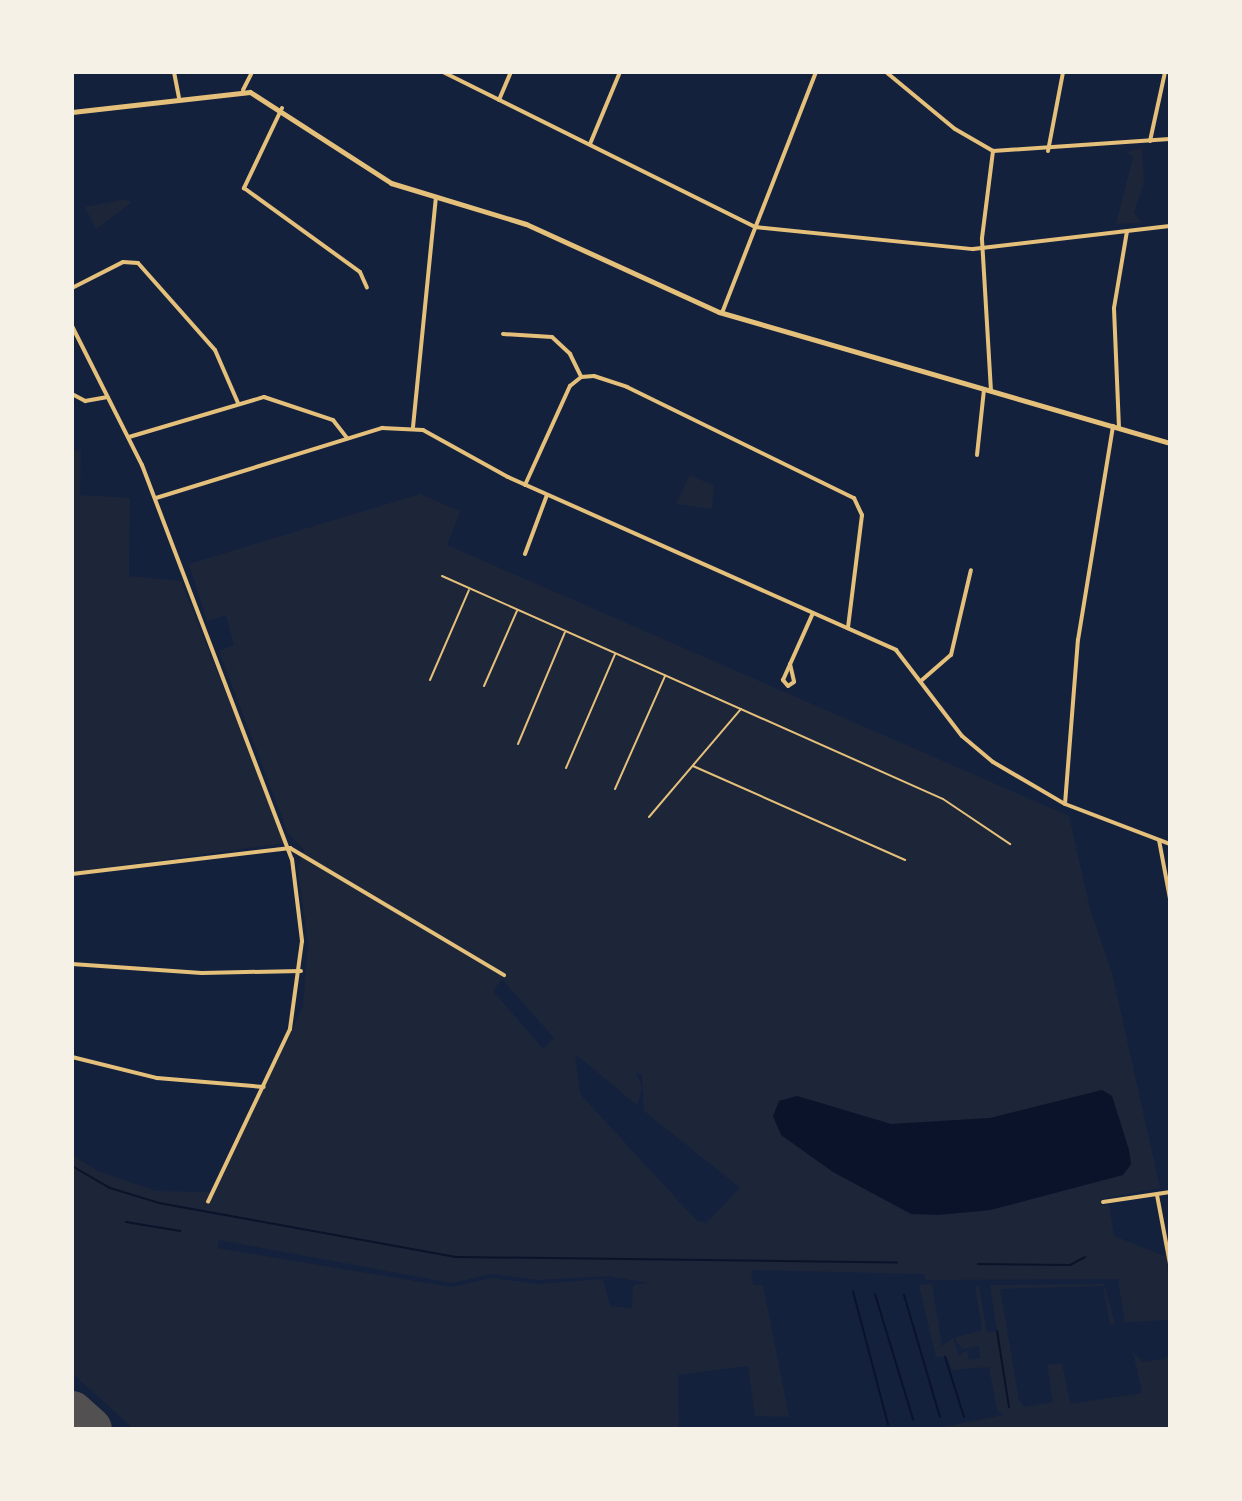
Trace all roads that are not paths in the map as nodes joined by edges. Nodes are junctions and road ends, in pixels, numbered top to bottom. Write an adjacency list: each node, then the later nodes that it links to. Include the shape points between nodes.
1 (174, 72): 11 (street)
2 (252, 72): 10 (street)
3 (443, 72): 12 (street)
4 (511, 72): 12 (street)
5 (620, 72): 17 (street)
6 (816, 72): 22 (street)
7 (886, 72): 18 (street, via 955,129)
8 (1063, 72): 19 (street)
9 (1165, 72): 16 (street)
10 (243, 90): 11 (main road); 13 (main road)
11 (179, 98): 14 (main road)
12 (499, 100): 17 (street)
13 (282, 108): 20 (main road, via 370,172); 26 (street, via 244,188 360,272)
14 (72, 112)
15 (1170, 139): 16 (street)
16 (1150, 141): 19 (street)
17 (590, 144): 22 (street)
18 (993, 151): 19 (street); 24 (street)
19 (1048, 151)
20 (436, 197): 27 (main road, via 526,224); 35 (street)
21 (1170, 226): 23 (street)
22 (755, 227): 24 (street); 27 (street)
23 (1127, 231): 24 (street); 36 (street, via 1112,339)
24 (983, 247): 31 (street)
25 (72, 288): 34 (street, via 123,262 138,263 215,350)
26 (367, 288)
27 (722, 313): 31 (main road)
28 (72, 326): 33 (street)
29 (503, 334): 30 (street, via 552,337 570,354)
30 (581, 377): 41 (street, via 566,392); 47 (street, via 601,377 627,387 854,498 862,525)
31 (988, 391): 36 (main road); 40 (street)
32 (72, 394): 33 (street, via 85,401)
33 (108, 397): 37 (street)
34 (238, 403): 37 (street); 38 (street, via 264,397 324,416 339,423)
35 (413, 427): 38 (street); 41 (street)
36 (1116, 427): 39 (main road); 50 (street, via 1076,653)
37 (129, 437): 43 (street)
38 (347, 438): 43 (street)
39 (1170, 443)
40 (977, 455)
41 (525, 485): 42 (street)
42 (547, 495): 44 (street); 46 (street)
43 (156, 498): 53 (street)
44 (525, 554)
45 (971, 570): 49 (street, via 951,655)
46 (813, 612): 47 (street); 48 (street)
47 (848, 628): 49 (street, via 896,650)
48 (790, 664): 48 (street, via 783,680 788,686 794,682)
49 (922, 680): 50 (street, via 973,746)
50 (1065, 804): 51 (street)
51 (1159, 840): 52 (street); 55 (street)
52 (1170, 844)
53 (290, 848): 54 (street); 57 (street); 58 (street)
54 (72, 874)
55 (1170, 899)
56 (72, 964): 57 (street, via 202,973)
57 (301, 971): 60 (street, via 290,1029)
58 (504, 975)
59 (72, 1057): 60 (street, via 157,1078)
60 (264, 1087): 63 (street)
61 (1170, 1192): 62 (street)
62 (1157, 1195): 64 (street); 65 (street)
63 (208, 1202)
64 (1103, 1202)
65 (1170, 1263)

